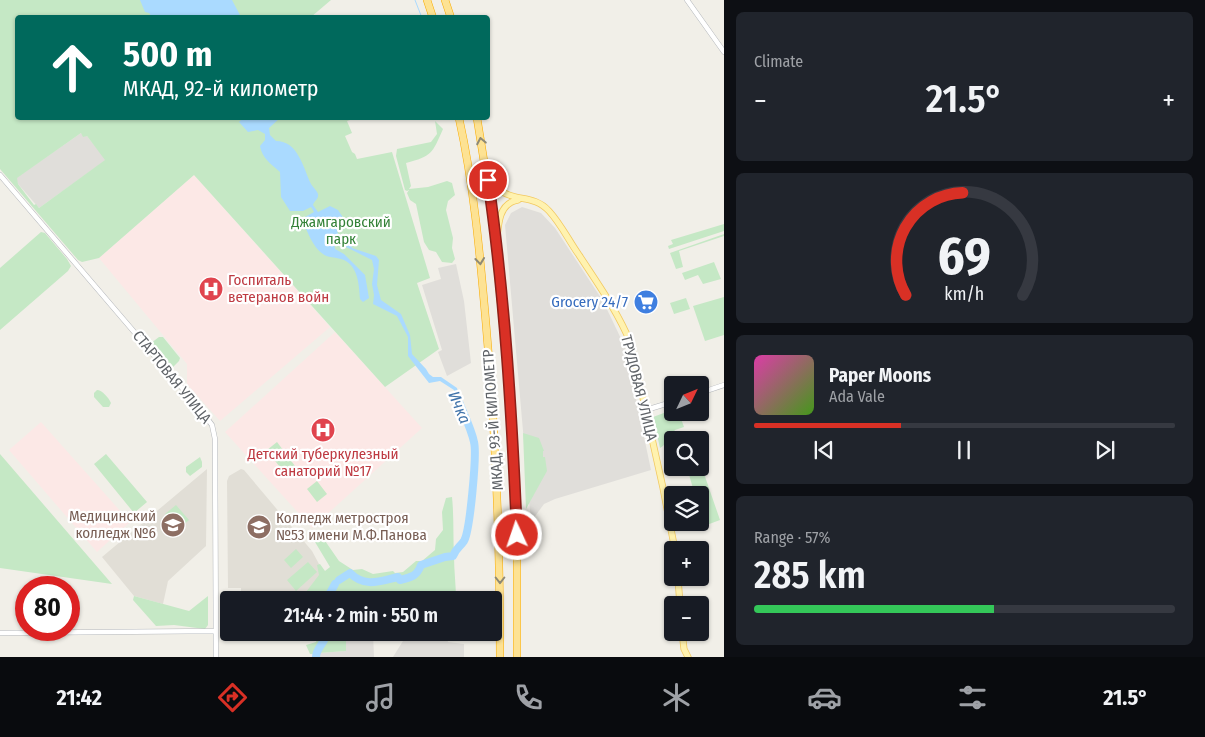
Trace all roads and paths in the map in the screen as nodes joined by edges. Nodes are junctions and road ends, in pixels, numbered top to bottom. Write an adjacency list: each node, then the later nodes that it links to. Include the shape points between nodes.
1 (427, 0): 4 (highway)
2 (445, 0): 5 (highway)
3 (687, 0): 6 (street)
4 (432, 15)
5 (449, 15)
6 (724, 52)
7 (459, 120): 22 (highway, МКАД, 93-Й КИЛОМЕТР, one-way to 22, via 476,213 495,430)
8 (477, 120): 9 (highway, МКАД, 93-Й КИЛОМЕТР, one-way to 8)
9 (486, 164): 11 (main road, ТРУДОВАЯ УЛИЦА, via 501,192); 12 (highway, МКАД, 93-Й КИЛОМЕТР)
10 (0, 175): 18 (street, СТАРТОВАЯ УЛИЦА, via 212,425 215,439)
11 (523, 200): 12 (main road, via 513,201 500,216); 16 (main road, ТРУДОВАЯ УЛИЦА, via 538,203 553,216 618,318 630,344)
12 (497, 255): 23 (highway, МКАД, 93-Й КИЛОМЕТР, via 515,485)
13 (724, 385): 14 (street)
14 (709, 390)
15 (664, 404): 16 (street)
16 (646, 410): 17 (main road, ТРУДОВАЯ УЛИЦА)
17 (673, 541)
18 (215, 631): 19 (street); 21 (street, СТАРТОВАЯ УЛИЦА)
19 (0, 633)
20 (683, 641): 24 (main road)
21 (216, 657)
22 (500, 657)
23 (517, 657)
24 (688, 657)

